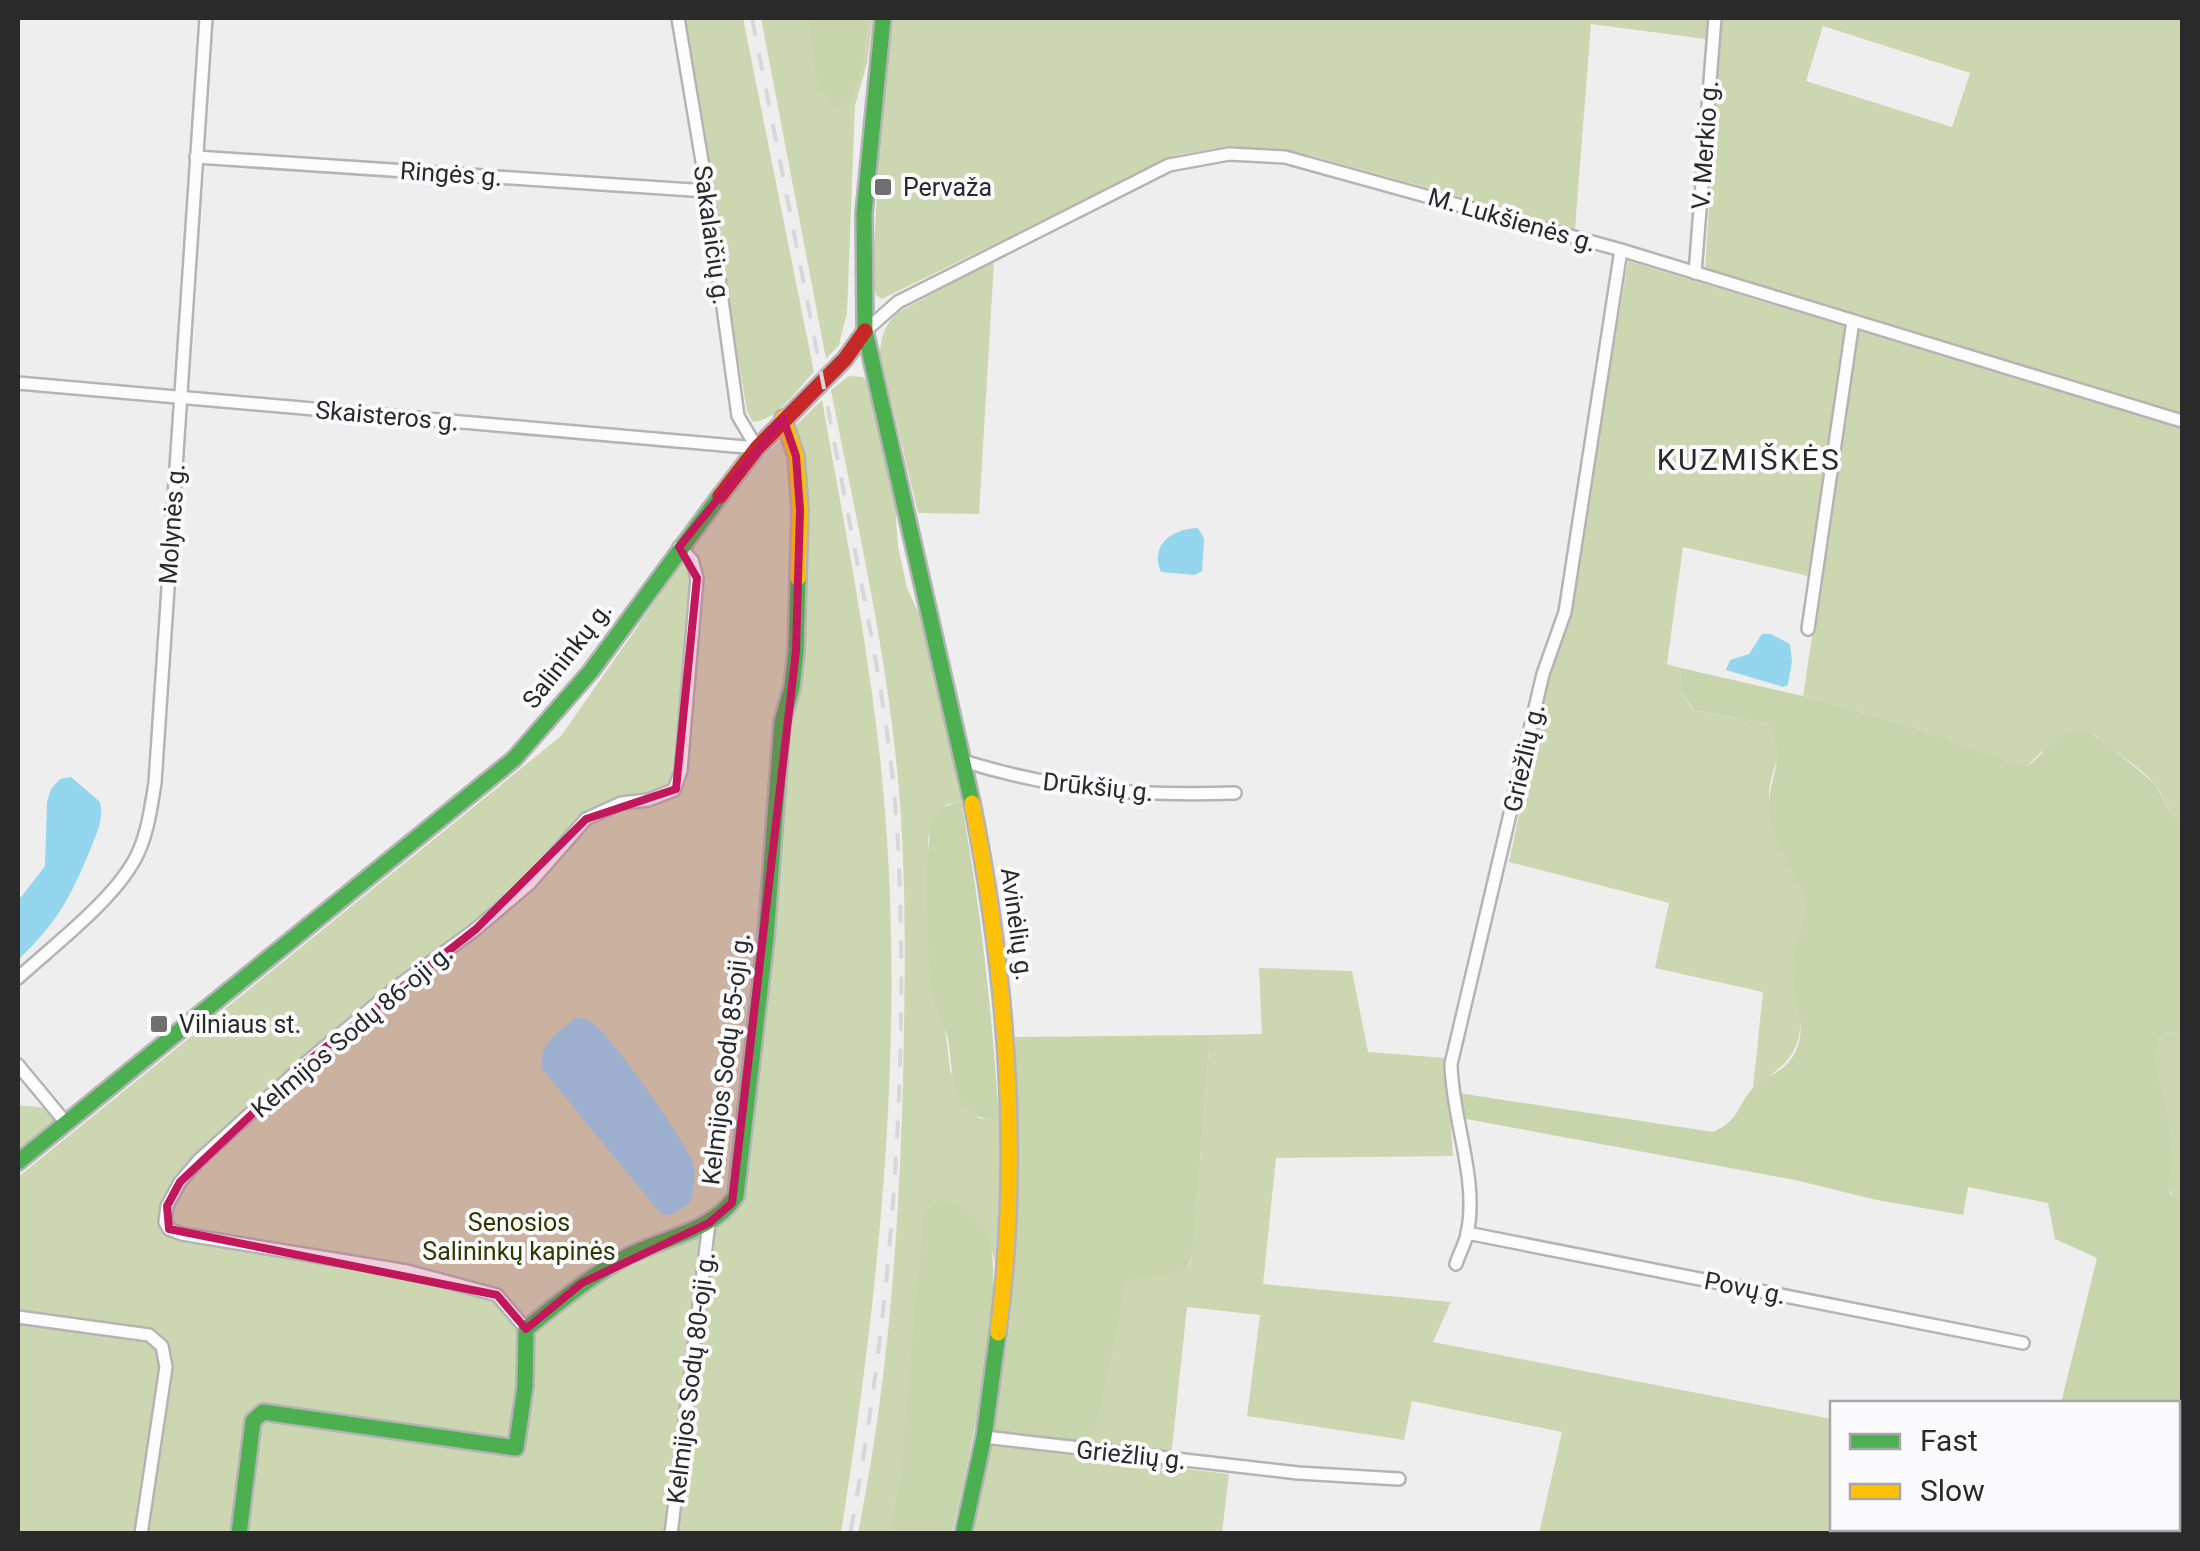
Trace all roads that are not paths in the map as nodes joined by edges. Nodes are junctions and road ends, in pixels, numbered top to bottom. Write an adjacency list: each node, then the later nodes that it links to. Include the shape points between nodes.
1 (206, 18): 5 (street, Molynės g.)
2 (678, 18): 6 (street, Sakalaičių g.)
3 (883, 18): 10 (main road, via 860,281)
4 (1715, 18): 8 (street, V. Merkio g.)
5 (196, 157): 6 (street, Ringės g.); 12 (street, Molynės g.)
6 (706, 190): 15 (street, Sakalaičių g., via 738,416)
7 (1621, 250): 8 (street, M. Lukšienės g.); 10 (street, M. Lukšienės g., via 1285,157 1200,157 1169,165 898,302); 25 (street, Griežlių g., via 1565,612 1543,674 1452,1064 1468,1186)
8 (1696, 273): 9 (street, M. Lukšienės g.)
9 (1854, 321): 14 (street, M. Lukšienės g.); 17 (street)
10 (865, 331): 13 (main road, Salininkų g.); 18 (main road, Avinėlių g.)
11 (18, 383): 12 (street, Skaisteros g.)
12 (180, 398): 15 (street, Skaisteros g.); 20 (street, Molynės g., via 148,820 124,878)
13 (783, 418): 15 (main road, Salininkų g.); 24 (main road, Kelmijos Sodų 85-oji g., via 796,456 800,510 796,651 782,722 738,1187 728,1208)
14 (2182, 421)
15 (757, 448): 16 (main road, Salininkų g.)
16 (679, 547): 22 (main road, Salininkų g., via 591,671 514,759); 28 (street, Kelmijos Sodų 86-oji g., via 697,578 674,790 620,803 586,820 516,895 307,1062 199,1160 167,1206 168,1229 182,1234 497,1294)
17 (1808, 629)
18 (963, 761): 19 (street, Drūkšių g., via 1059,786 1130,794); 30 (main road, Avinėlių g., via 1000,972 1010,1160 1003,1292)
19 (1235, 793)
20 (18, 978)
21 (18, 1064): 22 (street)
22 (66, 1123): 23 (main road, Salininkų g.)
23 (18, 1162)
24 (709, 1223): 28 (main road, Kelmijos Sodų 85-oji g., via 613,1264); 34 (street, Kelmijos Sodų 80-oji g.)
25 (1467, 1233): 26 (street, Griežlių g.); 29 (street, Povų g.)
26 (1456, 1264)
27 (18, 1317): 32 (street, via 149,1335 162,1346 166,1366)
28 (526, 1329): 33 (main road, via 516,1448 263,1412 253,1421)
29 (2023, 1343)
30 (984, 1436): 31 (street, Griežlių g.); 35 (main road, Avinėlių g.)
31 (1399, 1479)
32 (141, 1534)
33 (239, 1534)
34 (672, 1534)
35 (964, 1534)

